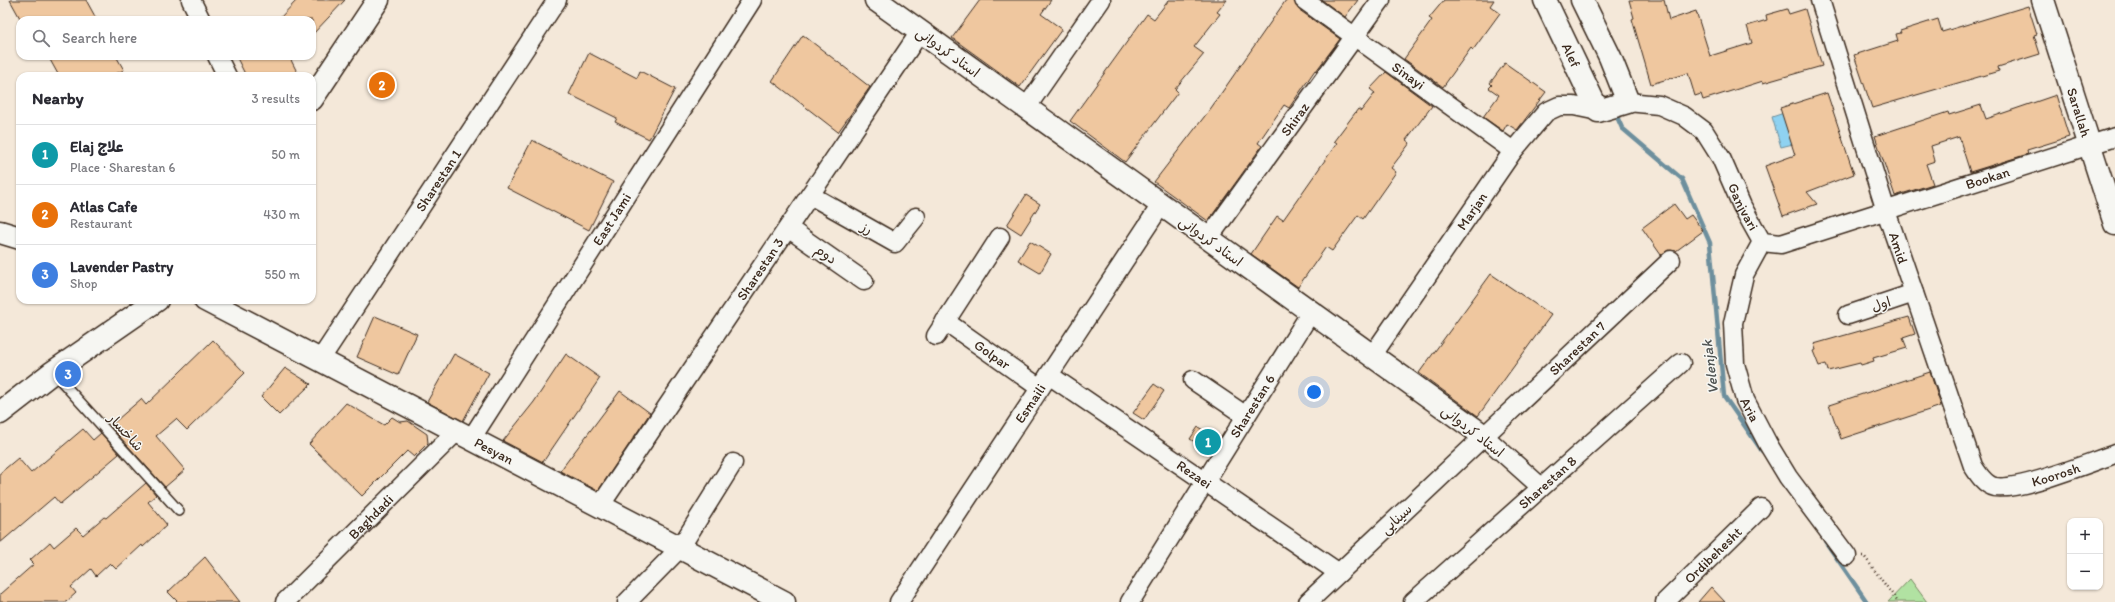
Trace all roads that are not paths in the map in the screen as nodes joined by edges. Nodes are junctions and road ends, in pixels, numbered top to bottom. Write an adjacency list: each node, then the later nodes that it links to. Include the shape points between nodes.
1 (191, 0): 14 (street)
2 (364, 0): 19 (street)
3 (378, 0): 20 (street)
4 (557, 0): 48 (street, Sharestan 1)
5 (752, 0): 55 (street, East Jami)
6 (876, 0): 15 (street, استاد کردوانی)
7 (1101, 0): 22 (street)
8 (1304, 0): 16 (street, Sinayi)
9 (1382, 0): 16 (street, Shiraz)
10 (1544, 0): 23 (street, Alef)
11 (1582, 0): 21 (street, via 1610,57)
12 (1820, 0): 29 (street, Amid)
13 (2043, 0): 25 (street, Sarallah)
14 (199, 16)
15 (920, 32): 22 (street, استاد کردوانی); 27 (street, Sharestan 3)
16 (1355, 37): 26 (street, Sinayi); 36 (street, Shiraz)
17 (220, 60): 18 (street)
18 (225, 72)
19 (315, 72)
20 (316, 93)
21 (1628, 102): 23 (street); 37 (street, Ganjvari, via 1659,105 1684,116 1704,131 1722,158 1742,206)
22 (1026, 108): 28 (street, استاد کردوانی)
23 (1598, 111): 26 (street, Marjan, via 1559,106 1546,112)
24 (2115, 137): 25 (street, Bookan)
25 (2090, 145): 29 (street, Bookan); 31 (street, Sarallah)
26 (1513, 151): 47 (street, Marjan)
27 (810, 195): 30 (street, رز, via 895,243); 32 (street, Sharestan 3)
28 (1161, 205): 36 (street, استاد کردوانی); 52 (street, Esmaili)
29 (1886, 211): 37 (street, Ganjvari, via 1780,244); 40 (street, Amid)
30 (916, 216)
31 (2115, 224)
32 (788, 228): 39 (street, دوم); 62 (street, Sharestan 3)
33 (0, 232): 34 (street)
34 (16, 237)
35 (1000, 237): 52 (street, Golpar, via 940,328)
36 (1208, 239): 44 (street, استاد کردوانی)
37 (1762, 242): 66 (street, Aria, via 1744,275 1733,323 1735,364 1745,400 1768,444 1788,477)
38 (1671, 260): 56 (street, Sharestan 7)
39 (864, 281)
40 (1914, 294): 45 (street, اول); 61 (street, Amid, via 1973,466 1981,478)
41 (126, 304): 46 (street, via 121,322)
42 (151, 304): 46 (street)
43 (213, 304): 48 (street, Pesyan)
44 (1311, 312): 47 (street, استاد کردوانی); 54 (street, Sharestan 6)
45 (1848, 315)
46 (112, 331): 50 (street)
47 (1372, 356): 56 (street, استاد کردوانی)
48 (320, 360): 55 (street, Pesyan)
49 (1681, 363): 60 (street, Sharestan 8)
50 (53, 372): 53 (street); 64 (lane, شاخسار)
51 (1192, 380): 54 (street)
52 (1044, 382): 59 (street, Rezaei); 71 (street, Esmaili)
53 (0, 413)
54 (1246, 416): 59 (street, Sharestan 6)
55 (464, 435): 62 (street, Pesyan); 68 (street, Baghdadi)
56 (1484, 436): 60 (street, استاد کردوانی); 67 (street, سینایی)
57 (2115, 454): 61 (street, Koorosh, via 2038,479 2012,486)
58 (732, 463): 65 (street)
59 (1205, 482): 67 (street, Rezaei); 72 (street, Sharestan 6)
60 (1541, 487): 74 (street, Sharestan 8)
61 (1994, 487)
62 (600, 506): 65 (street, Pesyan)
63 (1761, 508): 75 (street, Ordibehesht)
64 (179, 511)
65 (680, 548): 69 (street); 70 (street, Pesyan)
66 (1847, 556)
67 (1339, 573): 73 (street, سینایی)
68 (285, 602)
69 (627, 602)
70 (784, 602)
71 (899, 602)
72 (1130, 602)
73 (1308, 602)
74 (1413, 602)
75 (1665, 602)

